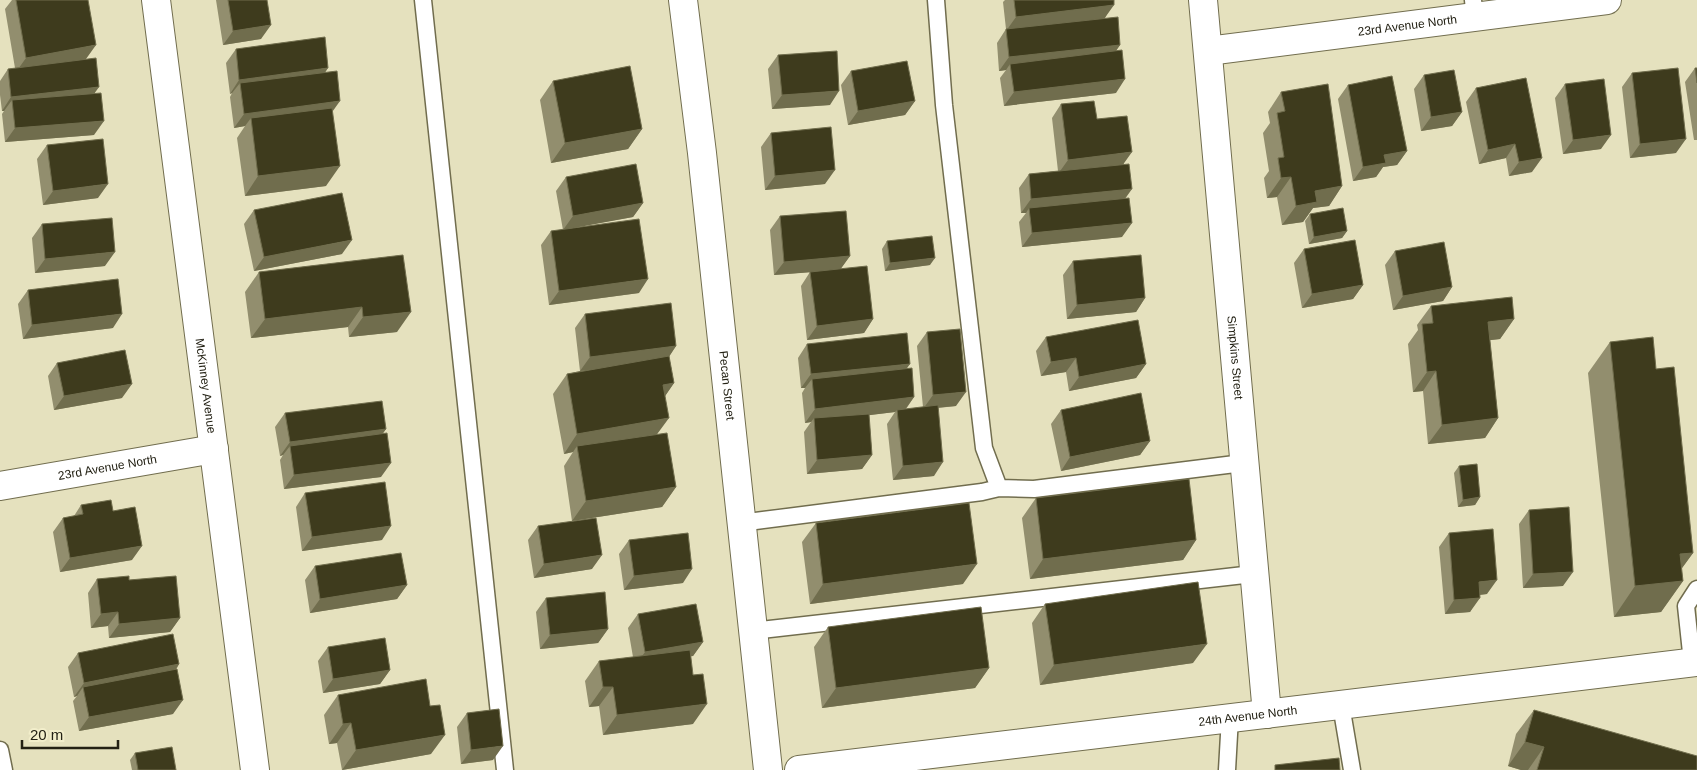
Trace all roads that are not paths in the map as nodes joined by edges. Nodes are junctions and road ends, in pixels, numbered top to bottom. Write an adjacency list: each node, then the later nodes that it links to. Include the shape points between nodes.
1 (156, 0): 9 (street, McKinney Avenue)
2 (423, 0): 24 (lane)
3 (682, 0): 13 (street, Pecan Street, via 702,153)
4 (936, 0): 12 (lane, via 944,105 984,448)
5 (1203, 0): 8 (street, Simpkins Street)
6 (1607, 0): 7 (street, 23rd Avenue North)
7 (1474, 9): 8 (street, 23rd Avenue North)
8 (1208, 51): 10 (street, Simpkins Street)
9 (214, 449): 11 (street, 23rd Avenue North); 23 (street, McKinney Avenue)
10 (1243, 463): 12 (lane, via 1034,489); 14 (street, Simpkins Street)
11 (0, 486)
12 (999, 488): 13 (lane)
13 (740, 523): 16 (street, Pecan Street)
14 (1254, 574): 16 (lane); 19 (street, Simpkins Street)
15 (1697, 589): 17 (lane, via 1686,606)
16 (752, 631): 25 (street, Pecan Street)
17 (1695, 662): 18 (street, 24th Avenue North)
18 (1341, 705): 19 (street, 24th Avenue North); 28 (lane)
19 (1267, 714): 20 (street, 24th Avenue North)
20 (1230, 717): 26 (street, 24th Avenue North); 27 (lane)
21 (0, 750): 22 (lane)
22 (4, 770)
23 (254, 770)
24 (505, 770)
25 (768, 770)
26 (799, 770)
27 (1227, 770)
28 (1352, 770)

